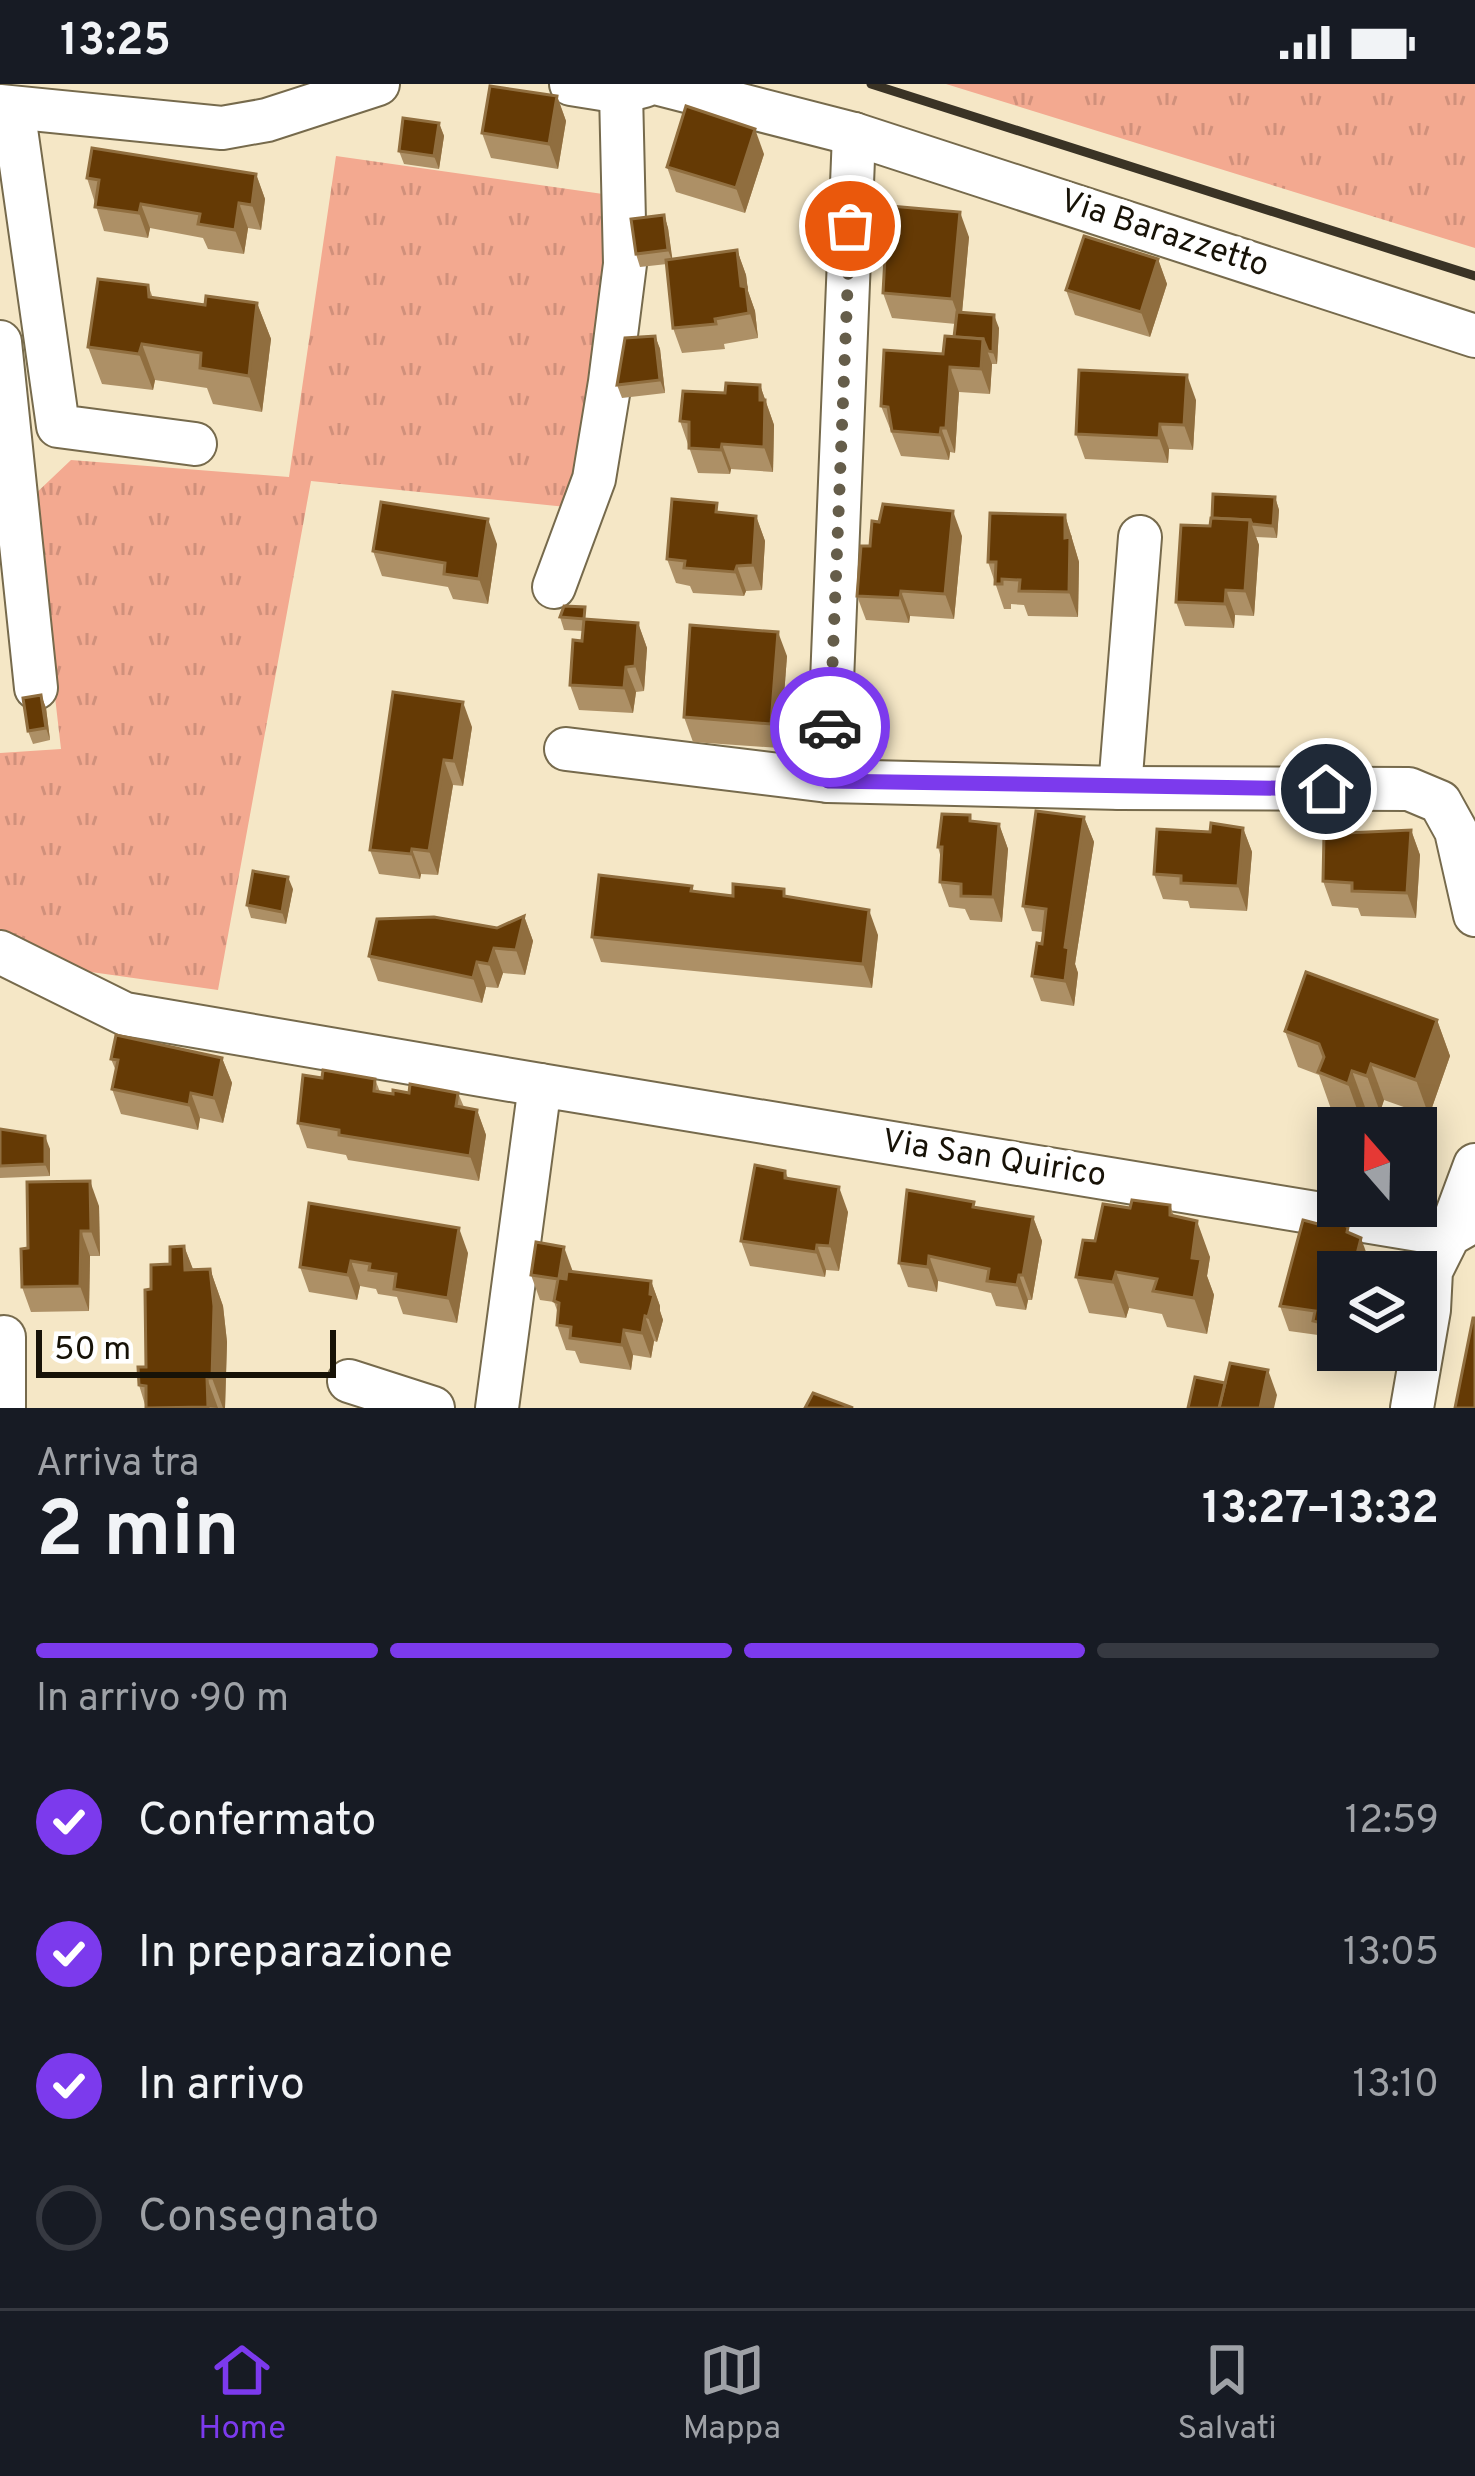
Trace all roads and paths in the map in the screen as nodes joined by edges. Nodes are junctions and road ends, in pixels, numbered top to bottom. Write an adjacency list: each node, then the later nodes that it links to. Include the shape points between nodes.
1 (378, 84): 4 (street, via 223,128)
2 (571, 84): 3 (street, Via Barazzetto)
3 (644, 87): 5 (street, Via Barazzetto); 10 (street, via 594,479)
4 (7, 107): 8 (street, via 58,426)
5 (854, 134): 6 (street, Via Barazzetto); 13 (street)
6 (1475, 336)
7 (0, 342): 11 (street)
8 (195, 444)
9 (1140, 537): 14 (street)
10 (554, 587)
11 (36, 688)
12 (566, 749): 13 (street)
13 (828, 781): 14 (street)
14 (1120, 788): 15 (street, via 1409,790 1440,802 1456,831)
15 (1475, 916)
16 (0, 952): 17 (street, Via San Quirico, via 125,1014)
17 (540, 1084): 19 (street, Via San Quirico); 24 (street)
18 (1475, 1165): 19 (street)
19 (1462, 1228): 25 (street, via 1431,1271)
20 (4, 1337): 22 (street)
21 (350, 1381): 23 (street)
22 (4, 1408)
23 (433, 1408)
24 (497, 1408)
25 (1412, 1408)

